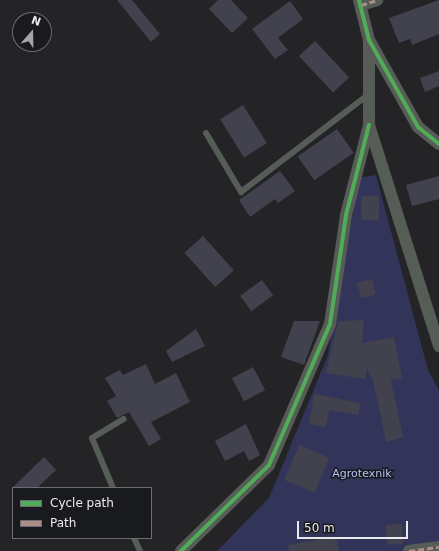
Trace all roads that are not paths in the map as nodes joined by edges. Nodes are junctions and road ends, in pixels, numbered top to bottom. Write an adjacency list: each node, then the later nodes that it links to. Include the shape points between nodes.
1 (377, 0): 2 (street)
2 (360, 3): 3 (street)
3 (369, 40): 4 (street); 7 (street, via 418,127)
4 (369, 94): 5 (street); 6 (lane, via 241,192)
5 (369, 125): 8 (street); 14 (street, via 346,215 330,324 269,465)
6 (206, 133)
7 (439, 144)
8 (439, 346)
9 (124, 419): 10 (lane, via 92,438)
10 (113, 487)
11 (134, 539): 13 (lane)
12 (439, 547): 15 (street)
13 (140, 551)
14 (181, 551)
15 (409, 551)

